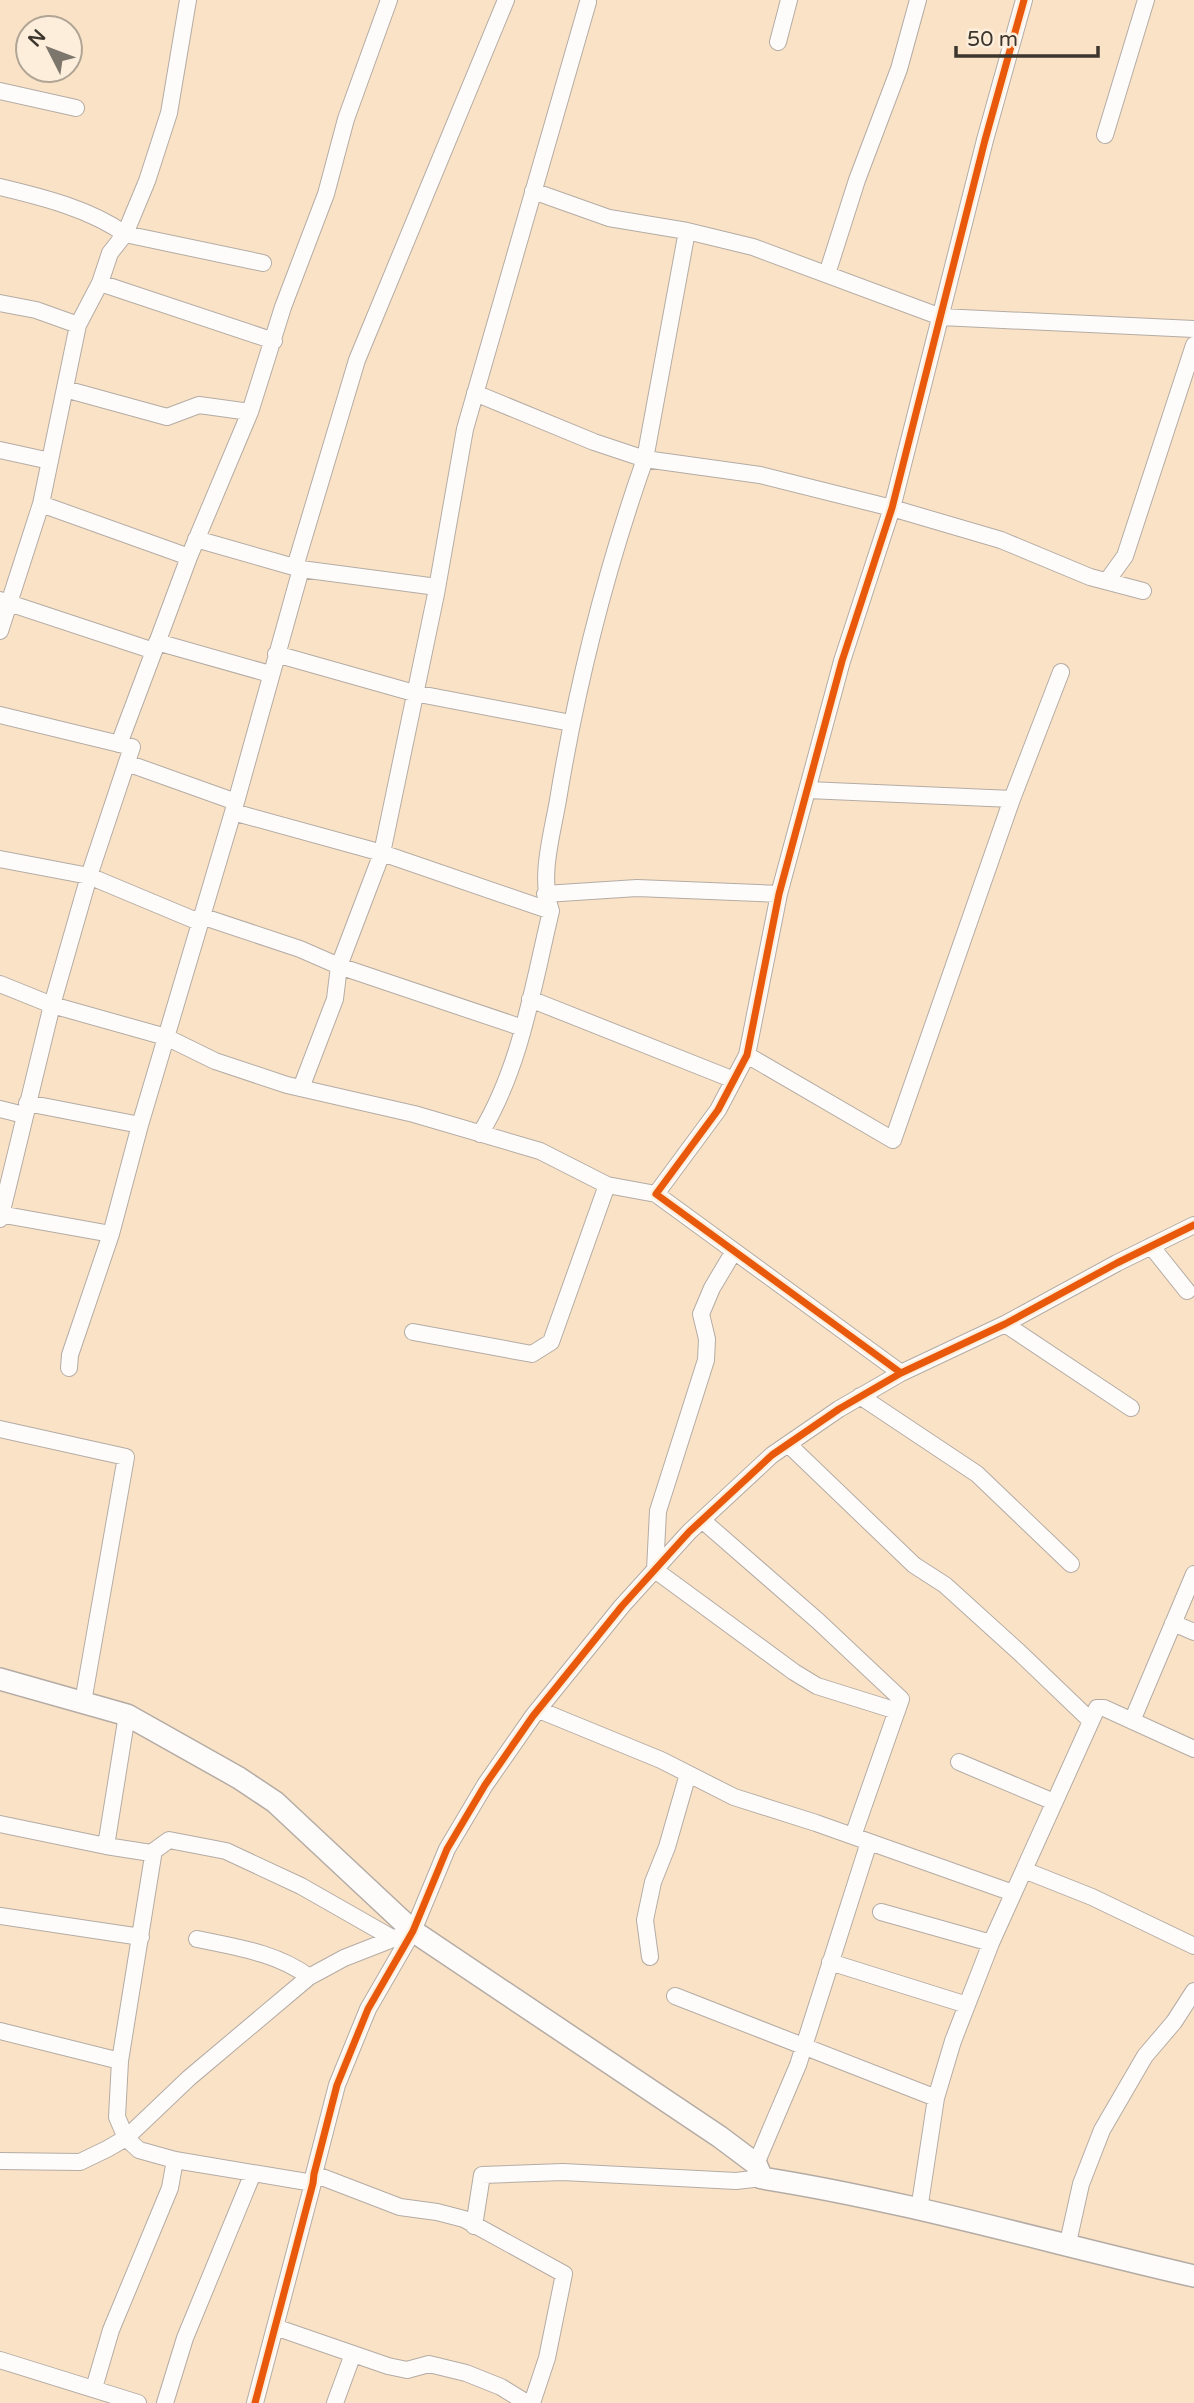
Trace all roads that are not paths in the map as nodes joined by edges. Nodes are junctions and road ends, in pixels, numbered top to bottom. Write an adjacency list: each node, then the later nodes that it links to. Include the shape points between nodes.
1 (188, 0): 16 (street, via 169,113)
2 (389, 0): 24 (street)
3 (506, 0): 36 (street, via 357,360)
4 (789, 0): 9 (street)
5 (918, 0): 18 (street, via 899,69)
6 (1024, 0): 21 (street)
7 (1146, 0): 12 (street)
8 (588, 2): 14 (street)
9 (778, 42)
10 (0, 91): 11 (street)
11 (76, 108)
12 (1105, 135)
13 (0, 187): 16 (street, via 108,221)
14 (533, 191): 15 (street, via 609,218); 27 (street)
15 (687, 231): 18 (street, via 753,247); 30 (street)
16 (125, 234): 17 (street); 19 (street, via 110,253)
17 (263, 262)
18 (827, 274): 21 (street)
19 (100, 283): 22 (street); 24 (street)
20 (0, 303): 22 (street)
21 (941, 317): 23 (street); 33 (street)
22 (79, 325): 26 (street)
23 (1194, 329)
24 (274, 341): 28 (street)
25 (1194, 345): 37 (street, via 1125,556)
26 (65, 389): 28 (street, via 167,417 199,405); 31 (street)
27 (475, 393): 30 (street); 38 (street)
28 (250, 412): 34 (street)
29 (0, 450): 31 (street)
30 (645, 459): 33 (street, via 760,475); 48 (street, via 624,519)
31 (50, 461): 32 (street)
32 (41, 504): 35 (street); 40 (street)
33 (892, 508): 37 (street, via 1001,540); 51 (street, via 842,662)
34 (196, 539): 35 (street); 36 (street)
35 (189, 557): 42 (street)
36 (298, 568): 38 (street); 43 (street)
37 (1107, 581): 39 (street)
38 (437, 587): 46 (street)
39 (1143, 591)
40 (5, 601): 41 (street); 42 (street)
41 (0, 631)
42 (155, 647): 45 (street); 49 (street)
43 (275, 654): 45 (street); 46 (street)
44 (1061, 672): 52 (street)
45 (270, 674): 53 (street)
46 (414, 693): 48 (street); 54 (street)
47 (0, 715): 49 (street)
48 (571, 723): 57 (street)
49 (119, 744): 50 (street, via 132,747)
50 (127, 763): 53 (street); 56 (street)
51 (808, 790): 52 (street); 58 (street)
52 (1012, 799): 67 (street, via 893,1140)
53 (234, 807): 54 (street); 60 (street)
54 (382, 853): 59 (street); 61 (street)
55 (0, 859): 56 (street)
56 (89, 876): 60 (street); 64 (street)
57 (545, 894): 58 (street, via 638,888); 59 (street)
58 (779, 894): 67 (street)
59 (551, 911): 63 (street)
60 (200, 919): 61 (street, via 300,949); 66 (street)
61 (339, 966): 65 (street); 69 (street, via 335,999)
62 (0, 984): 64 (street)
63 (530, 999): 65 (street); 68 (street)
64 (52, 1005): 66 (street); 71 (street)
65 (523, 1028): 73 (street, via 495,1110)
66 (166, 1037): 69 (street, via 215,1061); 72 (street)
67 (747, 1055): 68 (street)
68 (733, 1080): 75 (street, via 718,1110)
69 (301, 1088): 73 (street)
70 (0, 1109): 71 (street)
71 (25, 1109): 72 (street); 76 (street)
72 (140, 1125): 78 (street)
73 (480, 1134): 74 (street, via 540,1151)
74 (607, 1185): 75 (street); 83 (street, via 551,1342 532,1354)
75 (656, 1194): 80 (street)
76 (0, 1216): 78 (street)
77 (1194, 1225): 79 (street)
78 (111, 1234): 84 (street)
79 (1151, 1247): 81 (street); 82 (street)
80 (734, 1251): 85 (street); 92 (street, via 701,1314 706,1360 658,1511)
81 (1187, 1292)
82 (1005, 1324): 85 (street); 87 (street)
83 (413, 1332)
84 (69, 1368)
85 (901, 1373): 86 (street)
86 (860, 1396): 89 (street); 91 (street, via 977,1475)
87 (1131, 1408)
88 (0, 1429): 97 (street, via 126,1457)
89 (788, 1444): 90 (street); 101 (street, via 914,1565 945,1585)
90 (702, 1520): 92 (street); 99 (street, via 901,1699)
91 (1071, 1564)
92 (655, 1570): 98 (street); 99 (street, via 817,1686)
93 (1194, 1574): 94 (street)
94 (1173, 1623): 95 (street); 102 (street)
95 (1194, 1632)
96 (0, 1679): 97 (street)
97 (83, 1702): 100 (street)
98 (539, 1710): 105 (street); 116 (street, via 485,1785)
99 (897, 1711): 108 (street)
100 (127, 1715): 110 (street); 116 (street, via 275,1802)
101 (1091, 1721): 102 (street, via 1097,1708 1104,1708); 106 (street)
102 (1132, 1721): 103 (street)
103 (1194, 1749)
104 (959, 1762): 106 (street)
105 (688, 1774): 108 (street, via 734,1797); 121 (street, via 645,1920)
106 (1054, 1802): 112 (street)
107 (0, 1824): 110 (street)
108 (853, 1836): 109 (street)
109 (869, 1842): 113 (street); 122 (street)
110 (106, 1846): 111 (street)
111 (151, 1853): 116 (street, via 169,1840 226,1852); 117 (street)
112 (1024, 1870): 113 (street); 120 (street)
113 (1013, 1893): 119 (street)
114 (880, 1912): 119 (street)
115 (0, 1916): 117 (street)
116 (403, 1935): 123 (street); 134 (street, via 720,2137); 136 (street, via 337,2085)
117 (141, 1937): 129 (street)
118 (197, 1939): 123 (street, via 294,1965)
119 (990, 1943): 126 (street)
120 (1194, 1946)
121 (650, 1957)
122 (830, 1962): 126 (street); 128 (street)
123 (309, 1977): 131 (street)
124 (1194, 1991): 139 (street, via 1145,2056 1102,2130 1080,2184)
125 (675, 1996): 128 (street)
126 (967, 2004): 130 (street)
127 (0, 2031): 129 (street)
128 (804, 2046): 130 (street); 134 (street)
129 (120, 2061): 131 (street, via 117,2117)
130 (936, 2098): 137 (street)
131 (126, 2138): 132 (street, via 139,2150); 133 (street, via 80,2162)
132 (175, 2160): 135 (street); 144 (street, via 170,2188 111,2330)
133 (0, 2161)
134 (759, 2171): 137 (street); 138 (street, via 736,2181 563,2172 482,2175)
135 (253, 2173): 136 (street); 146 (street, via 185,2338)
136 (314, 2178): 138 (street); 141 (street)
137 (919, 2210): 139 (street)
138 (474, 2226): 150 (street, via 564,2274)
139 (1067, 2247): 140 (street)
140 (1194, 2276)
141 (275, 2327): 142 (street); 147 (street)
142 (352, 2354): 148 (street); 149 (street, via 407,2370 429,2364 466,2373)
143 (0, 2360): 144 (street)
144 (94, 2388): 145 (street)
145 (138, 2403)
146 (165, 2403)
147 (255, 2403)
148 (335, 2403)
149 (527, 2403)
150 (533, 2403)

